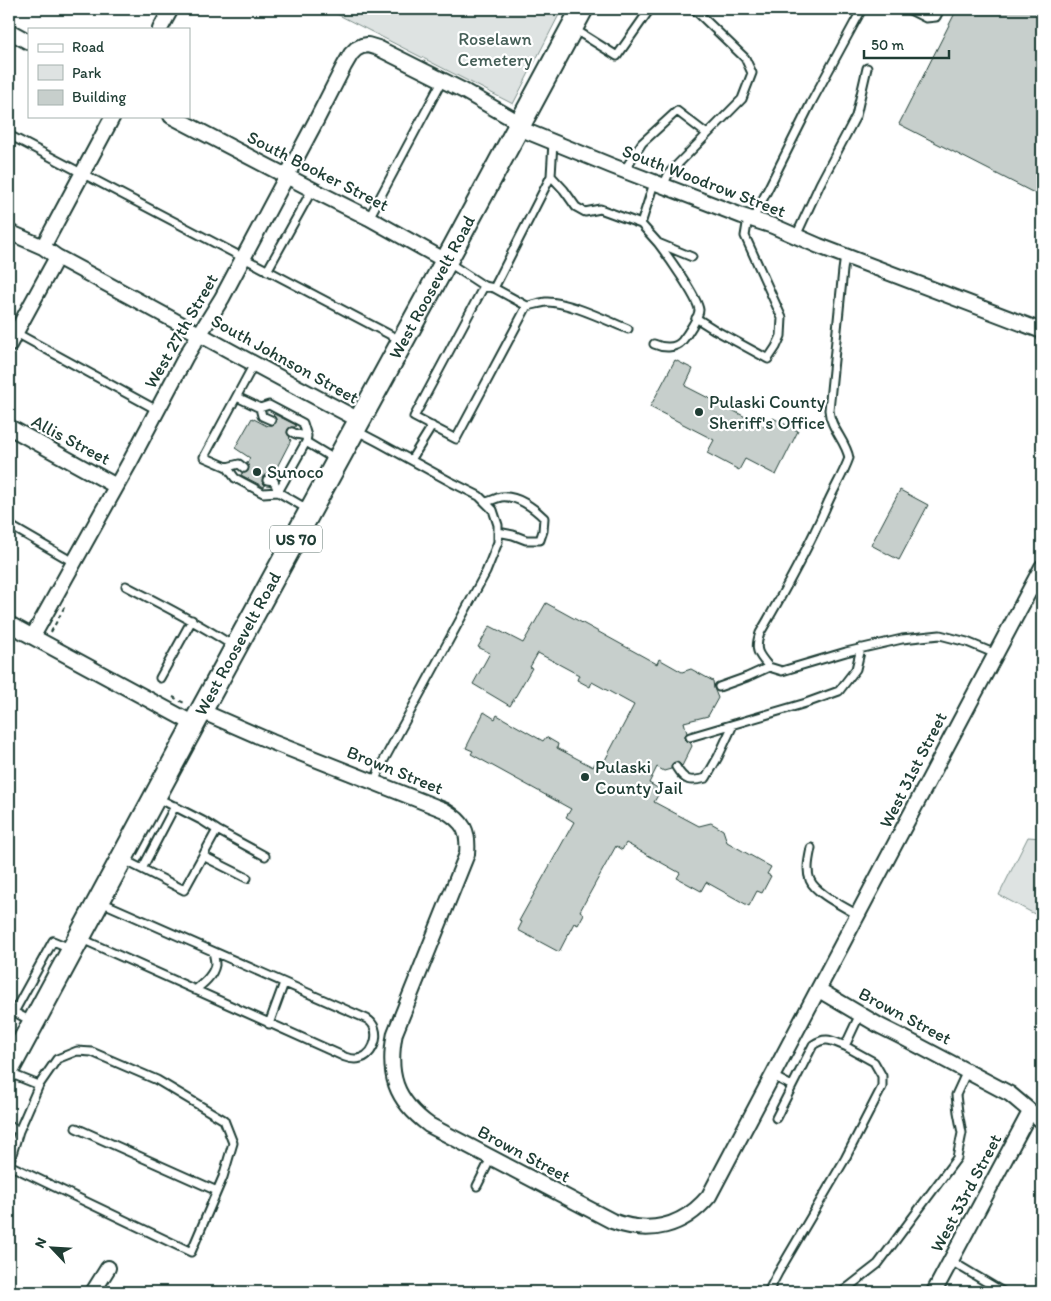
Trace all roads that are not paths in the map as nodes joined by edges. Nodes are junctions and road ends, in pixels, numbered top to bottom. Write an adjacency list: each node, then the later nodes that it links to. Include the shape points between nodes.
1 (171, 9): 9 (street)
2 (582, 9): 8 (main road, West Roosevelt Road / US 70)
3 (650, 9): 8 (lane, via 617,56)
4 (694, 9): 18 (lane, via 745,58 752,73 742,99)
5 (862, 9): 28 (lane)
6 (908, 9): 7 (lane, via 926,18 936,17)
7 (940, 9)
8 (572, 27): 17 (main road, West Roosevelt Road / US 70)
9 (161, 28)
10 (9, 31): 11 (street)
11 (28, 41)
12 (362, 46): 14 (street, South Woodrow Street, via 378,48); 23 (street, West 27th Street, via 351,54)
13 (866, 68): 31 (lane, via 856,116)
14 (442, 81): 17 (street, South Woodrow Street); 27 (lane)
15 (112, 118): 22 (street)
16 (175, 118): 23 (street, South Booker Street)
17 (520, 125): 20 (street, South Woodrow Street); 38 (main road, West Roosevelt Road / US 70)
18 (707, 134): 21 (lane, via 677,111 642,143); 25 (lane)
19 (9, 135): 22 (lane)
20 (553, 142): 21 (street, South Woodrow Street); 24 (lane)
21 (624, 171): 25 (street, South Woodrow Street)
22 (82, 173): 33 (street); 37 (lane)
23 (286, 176): 26 (street, South Booker Street); 37 (street, West 27th Street)
24 (551, 176): 29 (lane, via 576,207 585,212 600,209); 41 (lane)
25 (658, 184): 28 (street, South Woodrow Street); 29 (lane)
26 (312, 190): 27 (street, South Booker Street); 39 (lane)
27 (369, 218): 38 (street, South Booker Street)
28 (750, 219): 31 (street, South Woodrow Street); 43 (lane, via 744,236 782,318 781,336 776,347 768,359)
29 (640, 224): 32 (lane)
30 (9, 232): 33 (street, South Johnson Street)
31 (796, 236): 34 (street, South Woodrow Street)
32 (658, 243): 36 (lane); 43 (lane, via 698,304)
33 (43, 247): 35 (street, South Johnson Street)
34 (845, 256): 46 (street, South Woodrow Street); 81 (lane, via 829,410 849,458 799,564 757,640 757,651)
35 (57, 257): 45 (street); 47 (street, South Johnson Street)
36 (692, 257)
37 (244, 258): 39 (lane); 47 (street, West 27th Street)
38 (446, 262): 40 (lane); 48 (main road, West Roosevelt Road / US 70)
39 (267, 270): 48 (lane)
40 (484, 286): 41 (lane); 57 (lane, via 414,417)
41 (494, 288): 42 (lane)
42 (527, 306): 44 (lane, via 547,302 559,304); 57 (lane, via 456,438)
43 (696, 318): 49 (lane, via 682,341 675,346 662,348)
44 (628, 329)
45 (12, 331): 50 (street); 54 (lane)
46 (1042, 331)
47 (200, 334): 51 (street, South Johnson Street); 54 (street, West 27th Street)
48 (403, 342): 56 (main road, West Roosevelt Road / US 70)
49 (654, 344)
50 (9, 345)
51 (254, 364): 52 (lane); 56 (street, South Johnson Street)
52 (237, 397): 53 (lane); 64 (lane, via 204,457)
53 (260, 408): 55 (lane, via 262,416); 60 (lane, via 269,405 303,423)
54 (157, 410): 66 (street, West 27th Street)
55 (271, 420)
56 (357, 425): 61 (lane); 62 (main road, West Roosevelt Road / US 70)
57 (432, 426): 61 (lane)
58 (9, 427): 66 (street, Allis Street)
59 (292, 432): 60 (lane)
60 (306, 439): 62 (lane); 67 (lane)
61 (412, 460): 68 (lane)
62 (338, 461): 69 (main road, West Roosevelt Road / US 70)
63 (244, 465): 64 (lane)
64 (227, 467): 67 (lane, via 235,478 263,493)
65 (270, 478): 67 (lane)
66 (116, 486): 72 (street, West 27th Street)
67 (278, 492): 69 (lane)
68 (486, 502): 71 (lane, via 493,510); 71 (lane, via 502,497 516,498 544,518 540,540 526,540)
69 (311, 511): 78 (main road, West Roosevelt Road / US 70)
70 (9, 525): 72 (lane)
71 (498, 532): 88 (lane, via 498,542 486,572)
72 (73, 562): 77 (street, West 27th Street)
73 (1042, 567): 80 (street, West 31st Street)
74 (126, 586): 75 (lane)
75 (192, 620): 78 (lane); 82 (lane)
76 (9, 625): 77 (street, Brown Street)
77 (33, 636): 84 (street, Brown Street)
78 (236, 648): 84 (main road, West Roosevelt Road / US 70)
79 (861, 648): 80 (lane, via 902,638 940,635); 81 (lane, via 782,671); 85 (lane, via 856,669 839,691)
80 (996, 654): 99 (street, West 31st Street)
81 (769, 667): 83 (lane)
82 (160, 678)
83 (719, 687)
84 (197, 717): 88 (street, Brown Street); 89 (main road, West Roosevelt Road / US 70)
85 (733, 725): 86 (lane); 87 (lane, via 706,778 688,780)
86 (690, 737)
87 (676, 767)
88 (374, 782): 120 (street, Brown Street, via 444,810 456,817 466,835 465,860 396,1034 392,1063 397,1087 418,1117)
89 (155, 796): 90 (lane); 95 (main road, West Roosevelt Road / US 70)
90 (175, 806): 91 (lane); 96 (lane)
91 (217, 830): 93 (lane); 94 (lane)
92 (811, 848): 99 (lane, via 810,881 828,898)
93 (203, 856): 96 (lane, via 184,890); 97 (lane)
94 (264, 856)
95 (121, 859): 96 (lane); 98 (main road, West Roosevelt Road / US 70)
96 (142, 869)
97 (247, 878)
98 (99, 901): 100 (main road, West Roosevelt Road / US 70); 101 (lane)
99 (858, 915): 104 (street, West 31st Street)
100 (76, 944): 103 (lane); 108 (main road, West Roosevelt Road / US 70)
101 (213, 952): 102 (lane); 103 (lane, via 215,965 212,972)
102 (284, 983): 106 (lane); 106 (lane, via 371,1021 376,1029 376,1039 369,1053 359,1059 351,1059)
103 (195, 990): 106 (lane)
104 (819, 990): 105 (street, Brown Street); 111 (street, Brown Street)
105 (860, 1014): 107 (lane); 109 (street, Brown Street)
106 (269, 1024)
107 (845, 1046): 113 (lane, via 827,1039 813,1045); 127 (lane, via 874,1062 882,1076 882,1088)
108 (9, 1068)
109 (967, 1071): 114 (street, Brown Street, via 1010,1094); 128 (lane, via 956,1095 962,1132 957,1158 878,1264)
110 (9, 1072): 112 (lane)
111 (773, 1076): 113 (lane); 120 (street, Brown Street, via 709,1196 693,1212 672,1224 654,1228 623,1226)
112 (39, 1084): 119 (lane); 123 (lane, via 57,1059 77,1051 92,1052 157,1080 224,1120 233,1143)
113 (792, 1086): 115 (lane)
114 (1030, 1112): 116 (street, Brown Street); 124 (street, West 33rd Street)
115 (776, 1118)
116 (1042, 1121)
117 (9, 1126): 119 (lane)
118 (76, 1128): 123 (lane)
119 (19, 1131): 121 (lane)
120 (491, 1158): 122 (lane)
121 (9, 1165): 123 (lane, via 191,1252)
122 (476, 1186)
123 (217, 1191)
124 (951, 1262): 129 (street, West 33rd Street); 130 (lane)
125 (108, 1268): 126 (street)
126 (93, 1292)
127 (768, 1292)
128 (842, 1292)
129 (934, 1292)
130 (1003, 1292)

